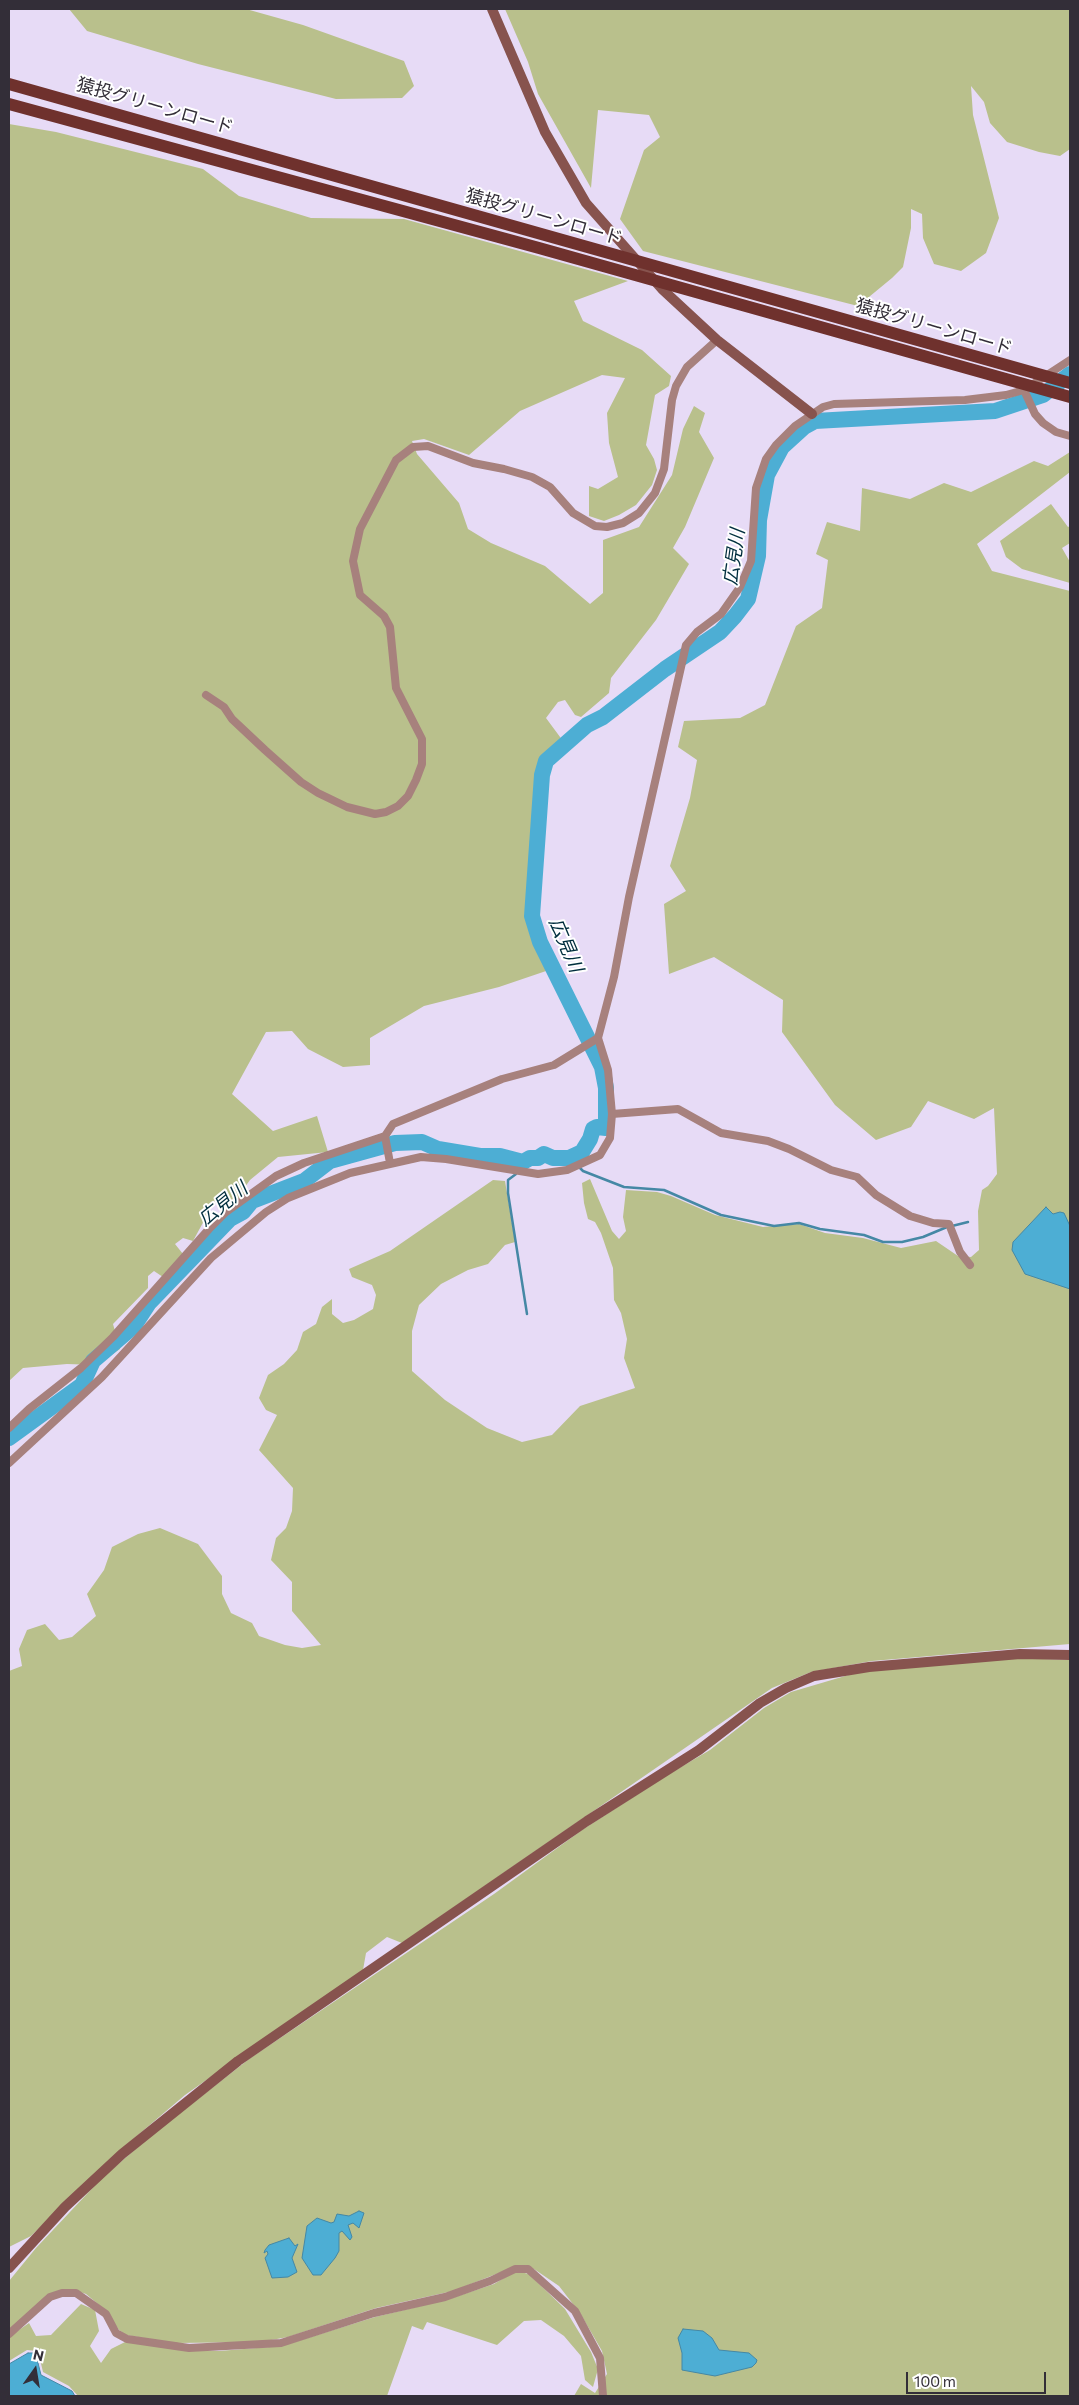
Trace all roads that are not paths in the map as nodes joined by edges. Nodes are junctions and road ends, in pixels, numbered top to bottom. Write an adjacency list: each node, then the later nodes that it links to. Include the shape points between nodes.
1 (492, 9): 4 (street, via 545,132 586,203 662,289)
2 (9, 84): 7 (main road, 猿投グリーンロード, via 592,248)
3 (9, 104): 7 (main road, 猿投グリーンロード, via 632,273)
4 (717, 340): 9 (street); 11 (street, via 687,367 676,386 664,469 655,493 639,513 623,523 607,528 595,526 572,513 550,487 532,477 473,463 428,446 413,447 396,460 360,529 353,561 360,595 384,616 390,627 396,688 422,739 422,764 408,796 398,806 376,814 347,807 318,793 264,750 224,707)
5 (1070, 360): 7 (street)
6 (1070, 383): 7 (main road, 猿投グリーンロード)
7 (1022, 384): 8 (main road, 猿投グリーンロード); 9 (street, via 965,400 834,404); 10 (street, via 1035,414 1056,432)
8 (1070, 396)
9 (812, 414): 12 (street, via 766,459 756,488 751,561 740,587 721,614 686,645 614,977)
10 (1070, 436)
11 (206, 695)
12 (596, 1039): 13 (street, via 608,1070); 14 (street, via 554,1065 502,1079 393,1124)
13 (612, 1114): 15 (street, via 604,1150 594,1159 567,1170 538,1174 446,1158); 16 (street, via 678,1109 721,1133 768,1141 831,1170 857,1177 876,1195 910,1216 951,1227 960,1252)
14 (385, 1138): 15 (street); 17 (street, via 304,1163 276,1176 226,1212 113,1337)
15 (390, 1160): 18 (street, via 303,1191 266,1212 211,1258 102,1377)
16 (970, 1265)
17 (9, 1428)
18 (9, 1463)
19 (1070, 1655): 20 (street, via 1020,1654 879,1666 814,1676 786,1688 238,2061 122,2154 65,2207)
20 (9, 2268)
21 (9, 2334): 22 (street, via 50,2297 76,2293 106,2314 116,2333 127,2339 189,2348 281,2342 445,2297 515,2269 528,2269 575,2311 600,2358)
22 (603, 2396)

